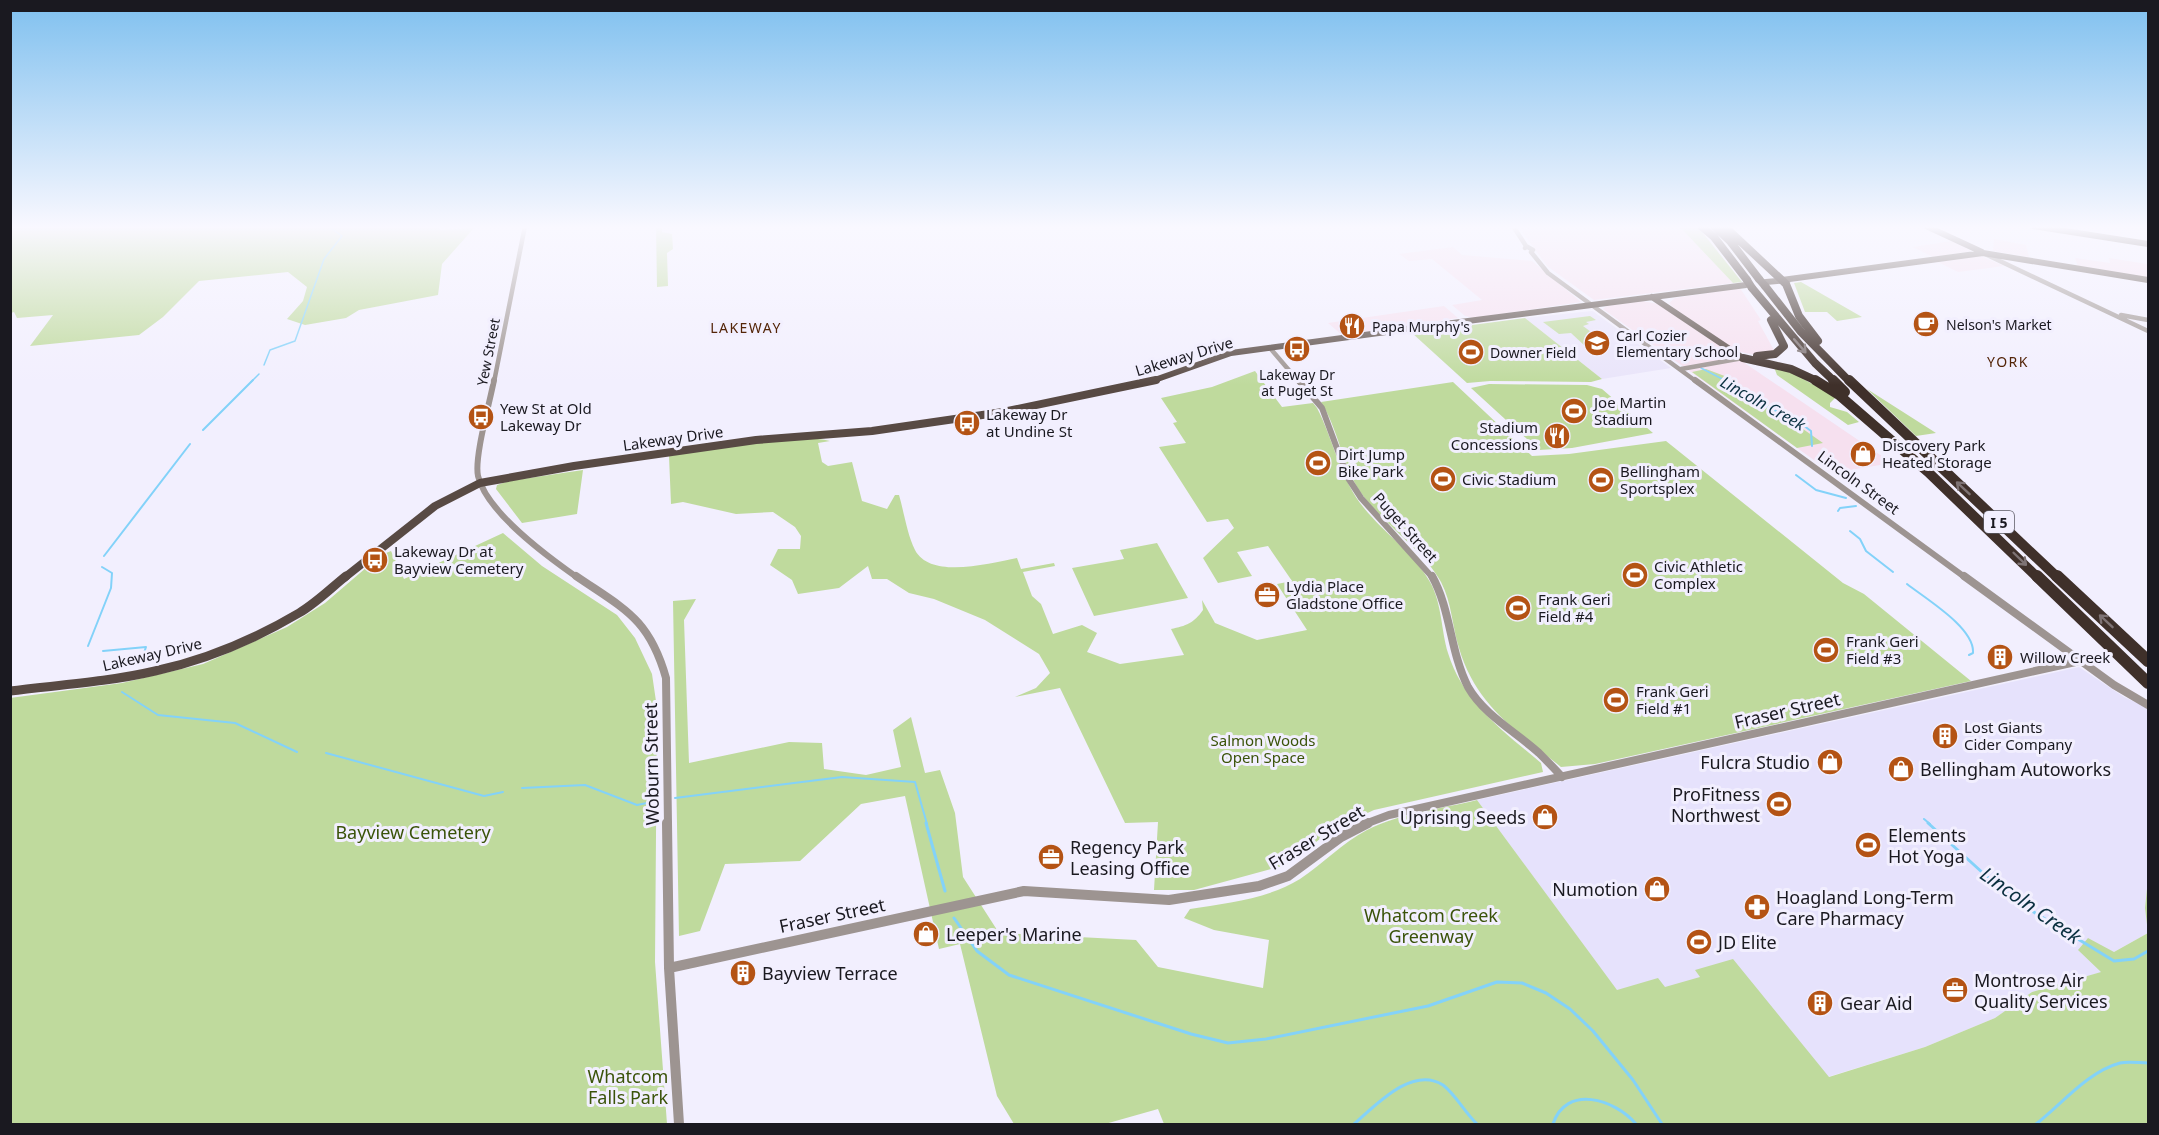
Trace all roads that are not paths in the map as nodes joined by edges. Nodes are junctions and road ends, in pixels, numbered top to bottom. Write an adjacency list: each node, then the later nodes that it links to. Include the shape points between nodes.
1 (514, 279): 23 (street, Yew Street, via 480,450)
2 (1557, 279): 13 (street, Lincoln Street)
3 (1752, 279): 9 (highway, I 5)
4 (1754, 279): 9 (highway, I 5)
5 (1789, 279): 8 (main road, Lakeway Drive)
6 (1791, 279): 8 (main road, Lakeway Drive)
7 (2038, 279): 15 (street)
8 (1782, 280): 9 (main road, Lakeway Drive); 21 (highway, via 1799,316)
9 (1756, 283): 10 (main road, Lakeway Drive); 12 (highway, I 5); 21 (highway, I 5)
10 (1676, 294): 11 (main road, Lakeway Drive); 14 (main road, via 1667,303)
11 (1652, 297): 13 (main road, Lakeway Drive); 14 (main road)
12 (1762, 301): 19 (highway, via 1784,346 1775,354); 22 (highway, I 5, one-way to 22, via 1815,363)
13 (1592, 305): 18 (main road, Lakeway Drive); 20 (street, Lincoln Street)
14 (1672, 310): 19 (main road)
15 (2110, 313): 16 (street); 17 (street)
16 (2148, 320)
17 (2148, 331)
18 (1270, 348): 23 (main road, Lakeway Drive, via 1217,357 1149,382 1003,412 880,430 772,438); 29 (street, Puget Street, via 1322,408 1348,478 1361,498 1432,578 1441,595 1469,688 1491,714)
19 (1743, 358): 20 (street); 22 (highway, via 1784,367 1821,383)
20 (1681, 369): 24 (street, Lincoln Street)
21 (1850, 381): 25 (highway, I 5, one-way to 21)
22 (1900, 447): 26 (highway, I 5, one-way to 26)
23 (480, 483): 27 (main road, Lakeway Drive, via 435,506 301,612 237,645 156,670); 30 (street, Woburn Street, via 530,543 632,614 658,649 666,678)
24 (2080, 661): 28 (street, Lincoln Street); 29 (street, Fraser Street)
25 (2148, 661)
26 (2148, 683)
27 (10, 691)
28 (2148, 705)
29 (1562, 777): 30 (street, Fraser Street, via 1372,821 1341,837 1288,876 1259,886 1169,900 1024,891)
30 (669, 968): 31 (street, Woburn Street)
31 (679, 1125)

